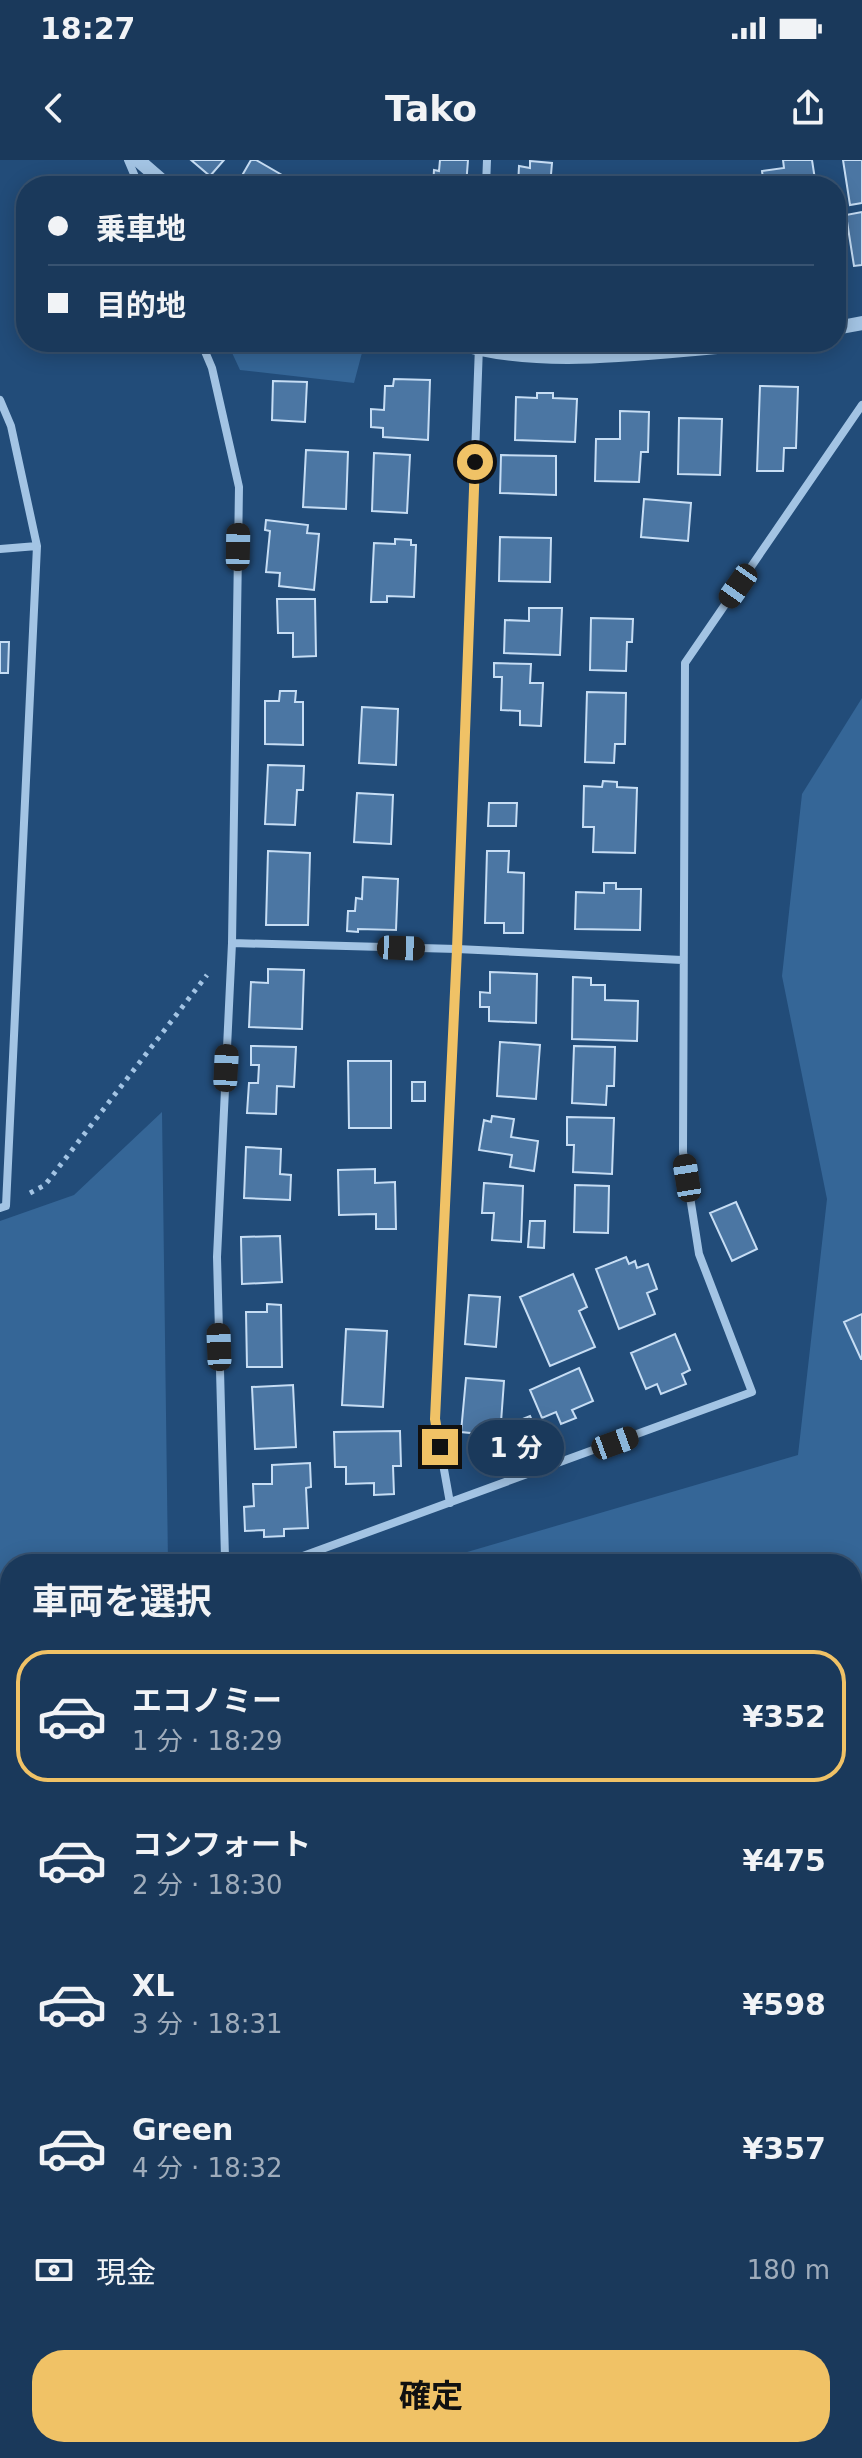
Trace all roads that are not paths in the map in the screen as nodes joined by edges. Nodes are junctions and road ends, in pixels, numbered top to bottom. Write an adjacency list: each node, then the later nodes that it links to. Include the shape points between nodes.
1 (138, 160): 2 (street)
2 (156, 176)
3 (205, 352): 11 (street, via 239,487)
4 (479, 352): 12 (street)
5 (518, 352): 6 (street, via 550,357)
6 (630, 352)
7 (0, 400): 9 (street, via 11,426)
8 (862, 405): 13 (street, via 685,663)
9 (37, 546): 10 (street); 14 (street)
10 (0, 549)
11 (232, 943): 12 (street); 16 (street, via 217,1257)
12 (457, 949): 13 (street); 15 (street, via 435,1419)
13 (682, 960): 15 (street, via 683,1152 699,1254 752,1392)
14 (3, 1207)
15 (450, 1503): 17 (street)
16 (225, 1554)
17 (309, 1554)

